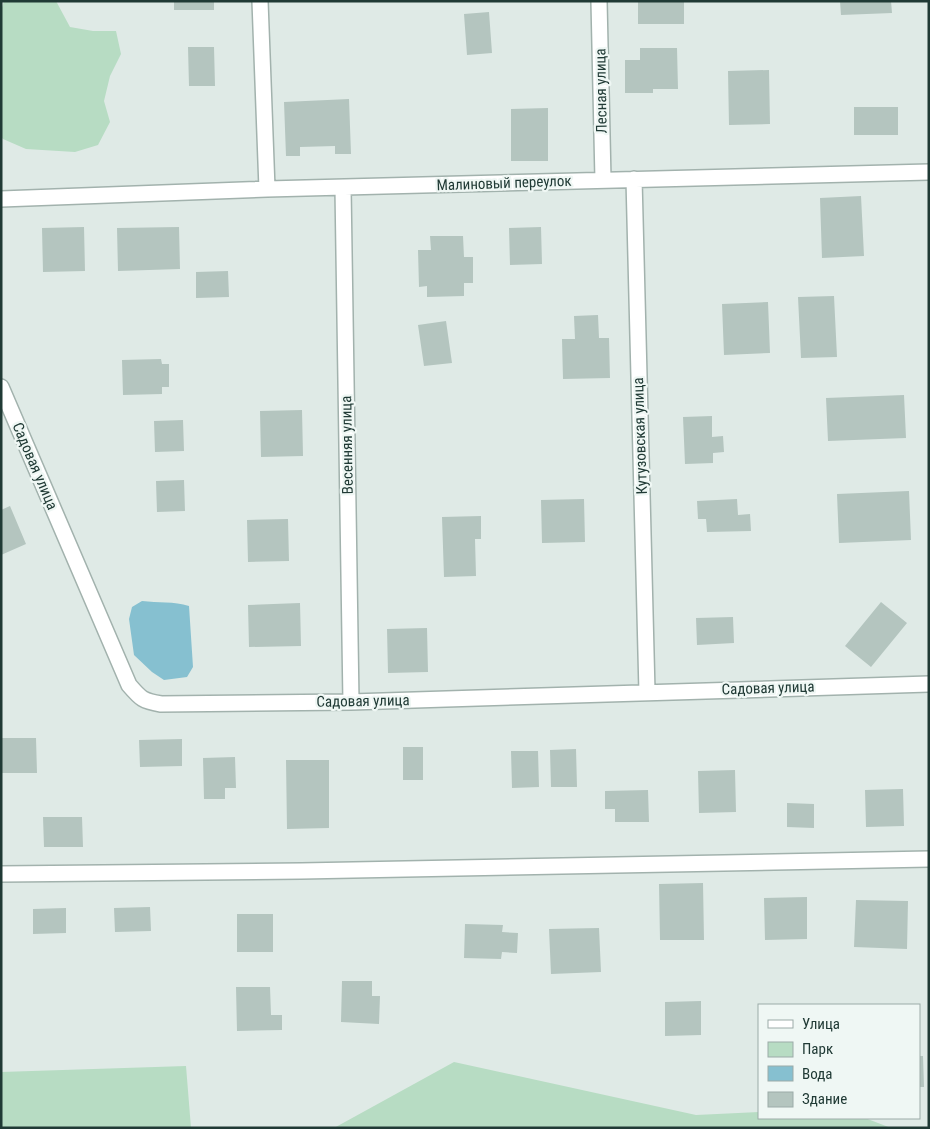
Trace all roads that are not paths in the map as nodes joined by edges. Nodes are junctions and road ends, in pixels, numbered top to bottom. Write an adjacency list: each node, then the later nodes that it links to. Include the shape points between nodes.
1 (260, 1): 7 (street)
2 (599, 1): 5 (street, Лесная улица)
3 (929, 172): 4 (street, Малиновый переулок)
4 (634, 179): 5 (street, Малиновый переулок); 11 (street, Кутузовская улица)
5 (603, 180): 6 (street, Малиновый переулок)
6 (343, 188): 7 (street, Малиновый переулок); 12 (street, Весенняя улица)
7 (267, 189): 8 (street, Малиновый переулок)
8 (1, 199)
9 (1, 387): 12 (street, Садовая улица, via 129,685 137,694 147,702 161,704)
10 (929, 684): 11 (street, Садовая улица)
11 (647, 692): 12 (street, Садовая улица)
12 (351, 702)
13 (929, 859): 14 (street)
14 (1, 874)

